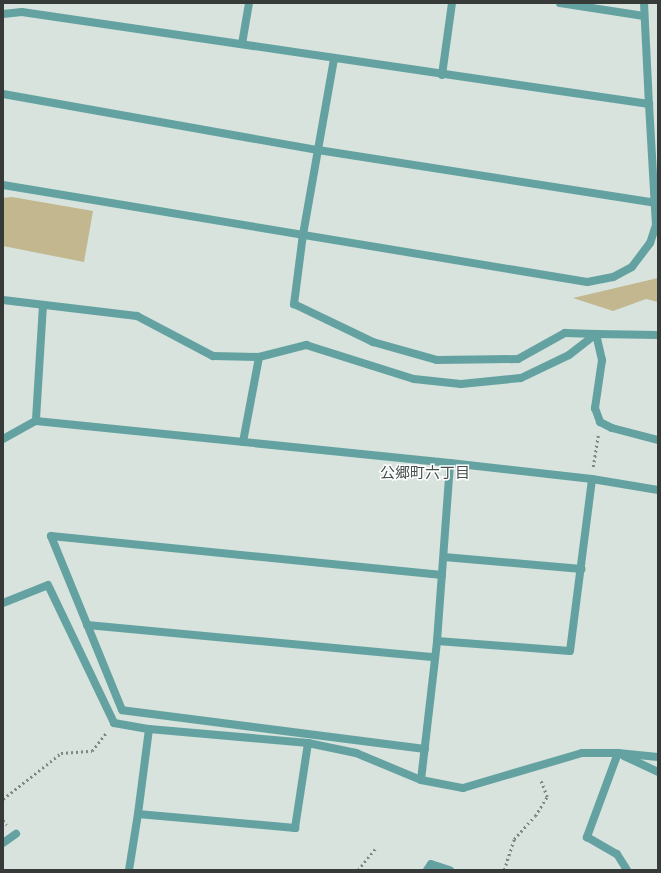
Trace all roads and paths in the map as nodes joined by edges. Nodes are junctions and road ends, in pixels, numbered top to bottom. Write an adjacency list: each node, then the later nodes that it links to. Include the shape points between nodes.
1 (249, 3): 7 (street)
2 (452, 3): 9 (street)
3 (560, 3): 6 (street)
4 (644, 3): 6 (street)
5 (3, 14): 7 (street, via 22,12)
6 (644, 16): 11 (street)
7 (242, 44): 8 (street)
8 (334, 59): 9 (street); 12 (street)
9 (442, 75): 11 (street)
10 (3, 94): 12 (street)
11 (649, 104): 14 (street)
12 (318, 150): 14 (street); 15 (street)
13 (3, 185): 15 (street)
14 (655, 203): 15 (street, via 656,225 642,256 624,272 602,281 587,282)
15 (303, 234): 18 (street, via 294,304 373,342 437,360 518,358 565,333)
16 (3, 300): 17 (street)
17 (44, 305): 20 (street, via 137,316 212,356); 21 (street)
18 (596, 334): 19 (street); 20 (street, via 569,355 521,378 461,384 414,379 306,345); 22 (street, via 602,360 595,408)
19 (658, 335)
20 (259, 357): 25 (street)
21 (36, 420): 23 (street); 25 (street)
22 (600, 422): 24 (street, via 612,428); 27 (path)
23 (3, 438)
24 (658, 440)
25 (243, 442): 26 (street)
26 (450, 463): 27 (street); 29 (street)
27 (592, 479): 28 (street); 30 (street)
28 (658, 490)
29 (444, 557): 30 (street); 31 (street)
30 (581, 569): 34 (street, via 570,651)
31 (442, 574): 33 (street, via 51,536); 34 (street)
32 (3, 603): 36 (street, via 48,585)
33 (87, 625): 35 (street); 39 (street, via 122,710)
34 (438, 641): 35 (street)
35 (436, 657): 39 (street)
36 (114, 723): 37 (street); 45 (path, via 92,751 61,753)
37 (149, 729): 38 (street); 46 (street)
38 (308, 743): 44 (street, via 356,752); 46 (street, via 295,828)
39 (425, 749): 44 (street)
40 (618, 753): 41 (street); 42 (street, via 582,753); 43 (street); 55 (street, via 587,837 617,854)
41 (658, 757)
42 (535, 767): 44 (street, via 463,788); 54 (path, via 547,798 514,839)
43 (658, 772)
44 (421, 780)
45 (3, 799)
46 (138, 814): 50 (street)
47 (16, 834): 48 (street)
48 (3, 844)
49 (376, 848): 51 (path)
50 (129, 870)
51 (358, 870)
52 (427, 870): 53 (street, via 431,864)
53 (450, 870)
54 (504, 870)
55 (628, 870)

